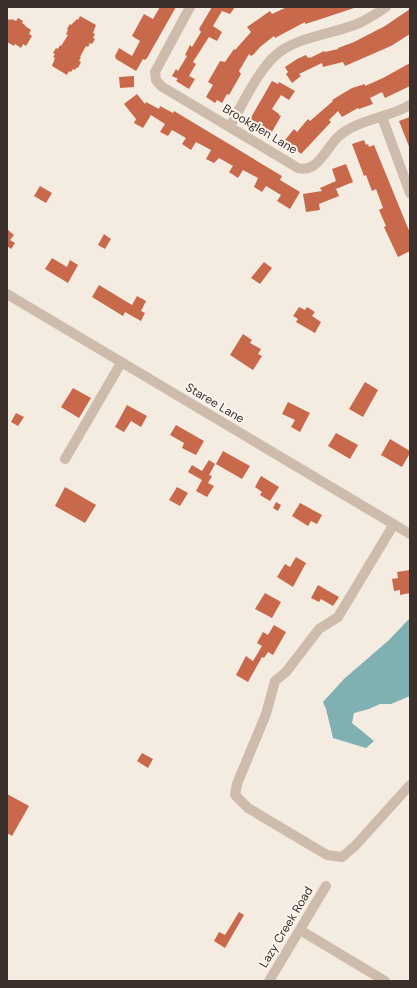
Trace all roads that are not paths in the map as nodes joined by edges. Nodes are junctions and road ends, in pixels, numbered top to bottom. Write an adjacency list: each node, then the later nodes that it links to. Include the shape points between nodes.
1 (190, 7): 5 (street, Brookglen Lane, via 155,72 156,80 161,86)
2 (386, 7): 5 (street, via 358,24 302,40 282,50 267,64)
3 (410, 104): 4 (street, Brookglen Lane)
4 (382, 117): 5 (street, Brookglen Lane, via 348,129 334,141 314,166 305,169 298,168); 6 (street)
5 (230, 126)
6 (410, 193)
7 (7, 294): 8 (street, Staree Lane)
8 (121, 363): 9 (street); 10 (street, Staree Lane)
9 (65, 459)
10 (394, 524): 11 (street, Staree Lane); 12 (street, via 338,617 319,629 286,672 275,681 266,714 236,784 235,795 248,808 327,855 342,857)
11 (410, 534)
12 (410, 785)
13 (326, 886): 14 (street, Lazy Creek Road)
14 (300, 930): 15 (street); 16 (street, Lazy Creek Road)
15 (380, 980)
16 (270, 981)

